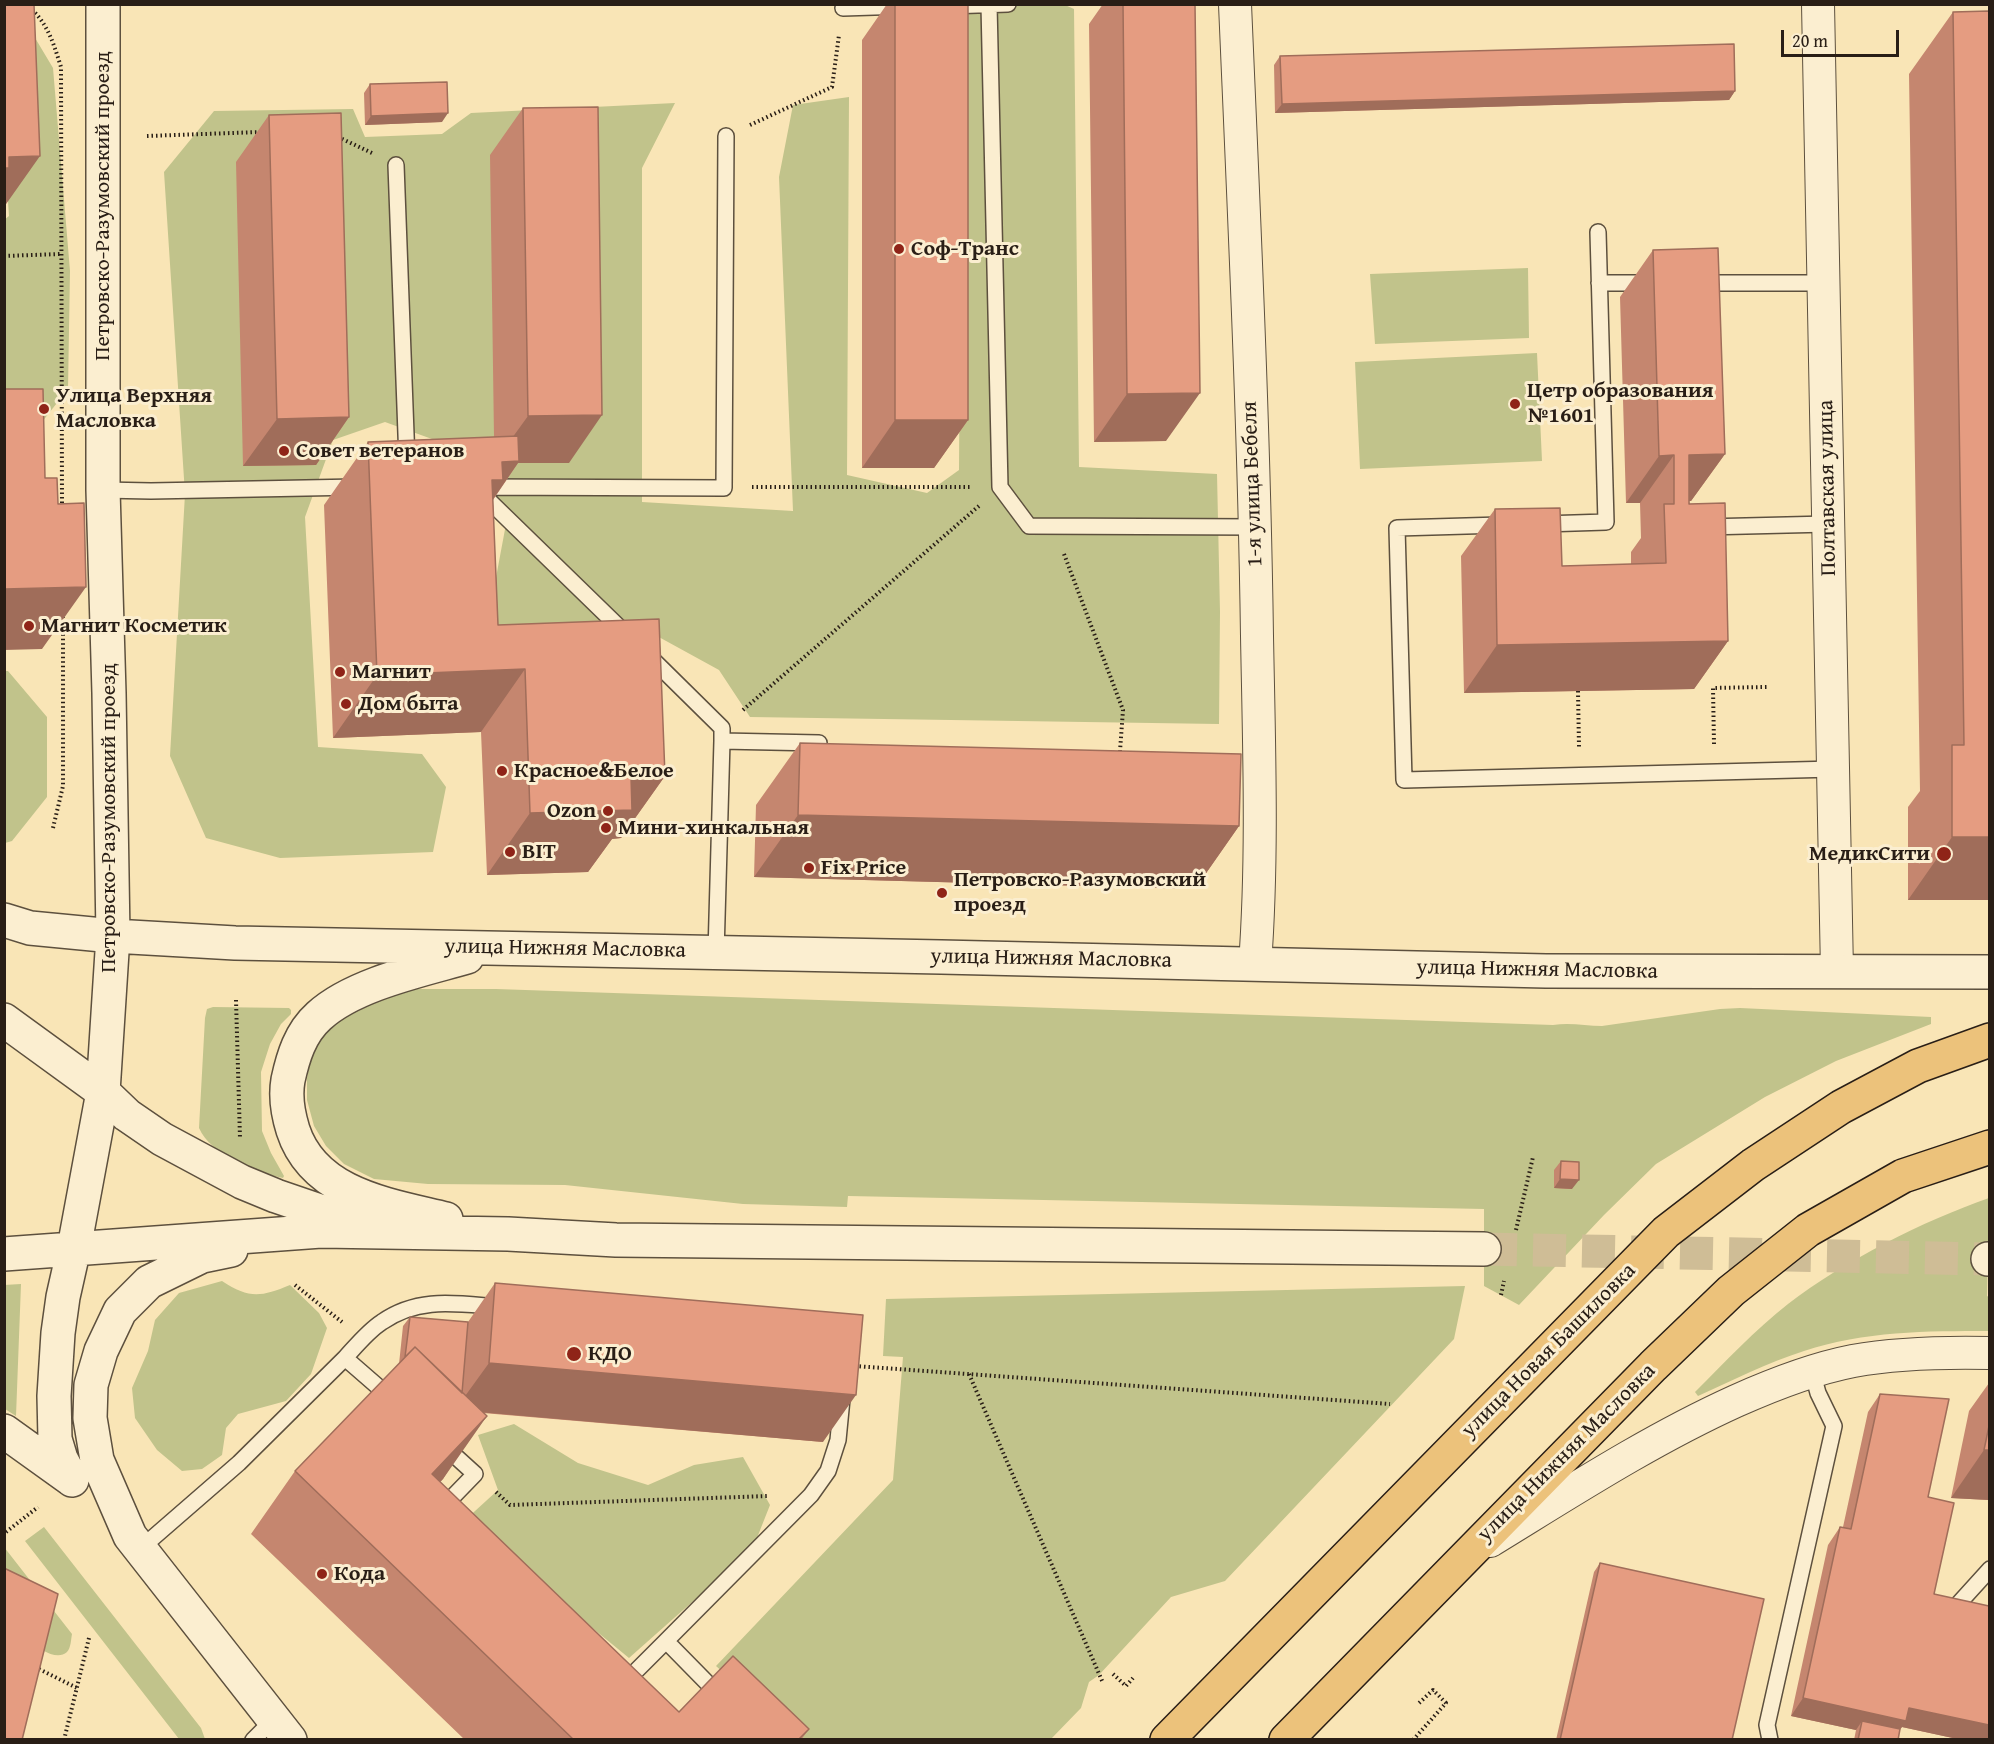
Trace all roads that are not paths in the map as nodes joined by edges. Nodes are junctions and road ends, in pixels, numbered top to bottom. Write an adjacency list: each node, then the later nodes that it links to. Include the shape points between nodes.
1 (103, 4): 17 (street, Петровско-Разумовский проезд)
2 (1008, 4): 5 (lane)
3 (1235, 4): 19 (street, 1-я улица Бебеля)
4 (1818, 4): 14 (street, Полтавская улица)
5 (989, 5): 6 (lane); 19 (lane, via 1000,487 1029,525)
6 (927, 6): 7 (lane)
7 (843, 8)
8 (726, 136): 21 (lane, via 724,488 470,487)
9 (396, 165): 15 (lane)
10 (1598, 232): 11 (lane)
11 (1599, 283): 12 (lane); 23 (lane, via 1606,522 1397,528 1404,780)
12 (1667, 283)
13 (1690, 283): 14 (lane)
14 (1824, 283): 18 (street, Полтавская улица)
15 (407, 474)
16 (373, 486): 17 (lane)
17 (103, 490): 25 (street, Петровско-Разумовский проезд)
18 (1828, 524): 20 (lane); 23 (street, Полтавская улица)
19 (1256, 527): 28 (street, 1-я улица Бебеля, via 1249,754 1259,896)
20 (1687, 528)
21 (722, 734): 22 (lane); 27 (lane)
22 (838, 744)
23 (1834, 769): 29 (street, Полтавская улица)
24 (4, 920): 25 (street, via 30,928)
25 (113, 936): 26 (street, улица Нижняя Масловка, via 235,943); 33 (street, Петровско-Разумовский проезд)
26 (500, 948): 27 (street, улица Нижняя Масловка); 37 (street, via 376,985 319,1016 303,1035 293,1058 287,1094 298,1144 314,1166 339,1186 373,1202)
27 (716, 953): 28 (street, улица Нижняя Масловка)
28 (1255, 964): 29 (street, улица Нижняя Масловка, via 1546,971)
29 (1837, 971): 30 (street, улица Нижняя Масловка)
30 (1989, 972)
31 (4, 1020): 33 (street)
32 (1989, 1040): 59 (main road, улица Новая Башиловка, via 1918,1066 1841,1107 1753,1165 1666,1232)
33 (103, 1092): 36 (street, via 127,1115 162,1139 232,1177); 38 (street, Петровско-Разумовский проезд)
34 (1989, 1147): 52 (main road, улица Нижняя Масловка, via 1903,1176 1800,1236 1731,1291)
35 (321, 1231): 36 (street); 38 (street); 51 (street, via 202,1256 149,1282 120,1311 101,1351 91,1385 90,1418 97,1460)
36 (380, 1232): 37 (street)
37 (508, 1234): 40 (street, via 616,1240)
38 (74, 1248): 39 (street); 49 (street, Петровско-Разумовский проезд, via 58,1333 54,1396 55,1439)
39 (4, 1254)
40 (1495, 1260)
41 (512, 1308): 43 (lane, via 441,1302 409,1307 381,1322)
42 (1989, 1353): 45 (street, улица Нижняя Масловка, via 1888,1356)
43 (345, 1358): 46 (lane); 51 (lane, via 239,1463)
44 (845, 1366): 55 (lane, via 838,1440 828,1471 811,1495)
45 (1812, 1371): 52 (street, улица Нижняя Масловка, via 1706,1415); 61 (lane, via 1834,1426 1767,1725)
46 (405, 1412)
47 (4, 1431): 49 (street)
48 (432, 1435): 50 (lane, via 475,1474 437,1514)
49 (72, 1480): 51 (street)
50 (446, 1521)
51 (135, 1542): 58 (street)
52 (1468, 1553): 60 (main road)
53 (1989, 1569): 54 (lane)
54 (1950, 1612)
55 (666, 1641): 56 (lane, via 621,1686); 57 (lane)
56 (612, 1678)
57 (731, 1707)
58 (272, 1733)
59 (1167, 1740)
60 (1286, 1740)
61 (1770, 1740)

